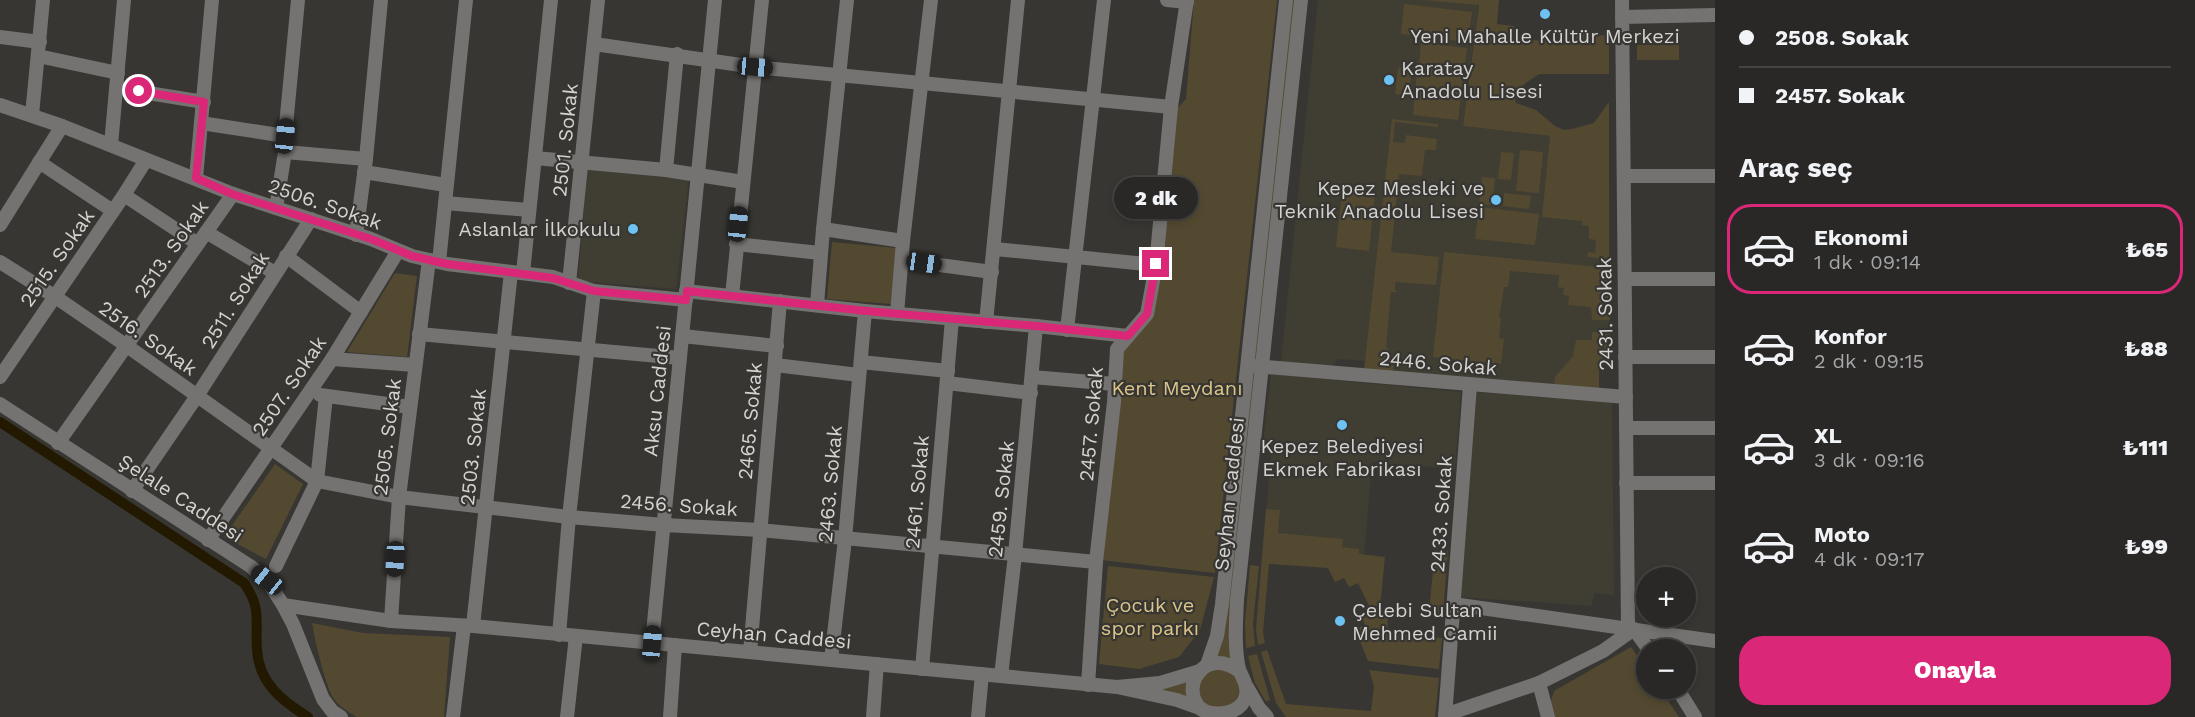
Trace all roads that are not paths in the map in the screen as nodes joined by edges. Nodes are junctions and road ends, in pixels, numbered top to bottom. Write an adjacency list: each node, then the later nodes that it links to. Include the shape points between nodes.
1 (43, 0): 23 (street)
2 (124, 0): 29 (street)
3 (212, 0): 35 (street)
4 (298, 0): 41 (street)
5 (381, 0): 48 (street)
6 (466, 0): 55 (street, 2505. Sokak)
7 (552, 0): 44 (street, 2503. Sokak)
8 (598, 0): 24 (street, 2501. Sokak)
9 (715, 0): 27 (street, Aksu Caddesi)
10 (762, 0): 28 (street)
11 (848, 0): 30 (street)
12 (931, 0): 31 (street)
13 (1018, 0): 33 (street)
14 (1104, 0): 34 (street)
15 (1167, 0): 19 (street)
16 (1286, 0): 111 (street, Seyhan Caddesi)
17 (1301, 0): 112 (street, Seyhan Caddesi)
18 (1622, 0): 21 (street, 2431. Sokak)
19 (1187, 1): 37 (street, 2457. Sokak)
20 (1715, 15): 21 (street)
21 (1622, 17): 51 (street, 2431. Sokak)
22 (0, 37): 23 (street)
23 (40, 42): 26 (street)
24 (594, 44): 25 (street); 46 (street, 2501. Sokak)
25 (677, 54): 27 (street); 49 (street)
26 (38, 56): 29 (street); 38 (street)
27 (709, 60): 28 (street); 50 (street, Aksu Caddesi)
28 (755, 67): 30 (street); 54 (street)
29 (118, 73): 32 (street)
30 (839, 74): 31 (street); 64 (street)
31 (922, 82): 33 (street); 67 (street)
32 (117, 87): 35 (street); 42 (street)
33 (1009, 91): 34 (street); 70 (street)
34 (1093, 100): 37 (street); 74 (street)
35 (204, 102): 39 (street)
36 (0, 105): 38 (street, 2506. Sokak)
37 (1171, 107): 78 (street, 2457. Sokak)
38 (32, 115): 40 (street, 2506. Sokak)
39 (201, 123): 41 (street); 53 (street)
40 (62, 126): 42 (street, 2506. Sokak); 47 (street)
41 (285, 136): 43 (street)
42 (111, 145): 45 (street, 2506. Sokak)
43 (285, 152): 48 (street); 59 (street)
44 (535, 158): 46 (street); 60 (street, 2503. Sokak)
45 (146, 160): 53 (street, 2506. Sokak); 57 (street, 2515. Sokak)
46 (582, 161): 49 (street); 84 (street, 2501. Sokak)
47 (39, 162): 61 (street); 63 (street)
48 (365, 166): 55 (street); 66 (street)
49 (666, 170): 50 (street)
50 (698, 174): 54 (street); 86 (street, Aksu Caddesi)
51 (1624, 176): 52 (street); 82 (street, 2431. Sokak)
52 (1715, 176)
53 (196, 178): 56 (street, 2506. Sokak)
54 (743, 182): 69 (street)
55 (446, 185): 58 (street, 2505. Sokak)
56 (232, 194): 59 (street, 2506. Sokak); 65 (street, 2513. Sokak)
57 (124, 195): 61 (street, 2515. Sokak); 68 (street)
58 (445, 202): 60 (street); 76 (street, 2505. Sokak)
59 (276, 208): 62 (street, 2506. Sokak)
60 (529, 210): 81 (street, 2503. Sokak)
61 (113, 211): 87 (street, 2515. Sokak)
62 (311, 219): 66 (street, 2506. Sokak); 73 (street, 2511. Sokak)
63 (0, 225)
64 (822, 229): 67 (street); 72 (street)
65 (206, 232): 68 (street, 2513. Sokak); 80 (street)
66 (356, 235): 71 (street, 2506. Sokak)
67 (903, 241): 75 (street)
68 (198, 244): 102 (street, 2513. Sokak)
69 (736, 244): 72 (street); 88 (street)
70 (995, 249): 74 (street); 79 (street)
71 (398, 251): 76 (street, 2506. Sokak); 92 (street, 2507. Sokak)
72 (820, 253): 90 (street)
73 (286, 256): 80 (street, 2511. Sokak); 92 (street)
74 (1075, 257): 78 (street); 97 (street)
75 (902, 260): 79 (street); 93 (street)
76 (434, 261): 81 (street, 2506. Sokak); 98 (street, 2505. Sokak)
77 (0, 262): 87 (street, 2516. Sokak)
78 (1156, 264): 100 (street, 2457. Sokak, via 1147,314)
79 (992, 272): 95 (street)
80 (275, 273): 121 (street, 2511. Sokak)
81 (517, 273): 84 (street, 2506. Sokak); 101 (street, 2503. Sokak)
82 (1625, 279): 83 (street); 105 (street, 2431. Sokak)
83 (1715, 279)
84 (569, 283): 85 (street, 2506. Sokak)
85 (594, 291): 86 (street, 2506. Sokak); 104 (street)
86 (686, 295): 88 (street, 2506. Sokak); 99 (street, Aksu Caddesi)
87 (54, 296): 102 (street, 2516. Sokak); 114 (street, 2515. Sokak)
88 (732, 296): 89 (street, 2506. Sokak)
89 (780, 301): 90 (street, 2506. Sokak); 103 (street, 2465. Sokak)
90 (817, 304): 91 (street, 2506. Sokak)
91 (866, 311): 93 (street, 2506. Sokak); 113 (street, 2463. Sokak)
92 (361, 312): 108 (street, 2507. Sokak)
93 (897, 314): 94 (street, 2506. Sokak)
94 (952, 319): 95 (street, 2506. Sokak); 115 (street, 2461. Sokak)
95 (986, 322): 96 (street, 2506. Sokak)
96 (1036, 326): 97 (street, 2506. Sokak); 116 (street, 2459. Sokak)
97 (1067, 330): 100 (street, 2506. Sokak)
98 (419, 334): 101 (street); 109 (street, 2505. Sokak)
99 (682, 336): 103 (street); 107 (street, Aksu Caddesi)
100 (1128, 336): 117 (street, 2457. Sokak, via 1117,349)
101 (504, 342): 104 (street); 135 (street, 2503. Sokak)
102 (127, 346): 121 (street, 2516. Sokak); 128 (street, 2513. Sokak)
103 (777, 346): 110 (street, 2465. Sokak)
104 (587, 350): 107 (street); 136 (street)
105 (1625, 357): 106 (street); 123 (street, 2431. Sokak)
106 (1715, 357)
107 (680, 358): 137 (street, Aksu Caddesi)
108 (332, 359): 109 (street); 120 (street, 2507. Sokak)
109 (415, 365): 125 (street, 2505. Sokak)
110 (775, 365): 113 (street); 138 (street, 2465. Sokak)
111 (1247, 366): 112 (street, 2446. Sokak); 159 (street, Seyhan Caddesi, via 1222,604 1217,636)
112 (1262, 367): 118 (street, 2446. Sokak); 161 (street, Seyhan Caddesi, via 1237,600)
113 (860, 369): 115 (street); 139 (street, 2463. Sokak)
114 (0, 377)
115 (947, 377): 119 (street); 141 (street, 2461. Sokak)
116 (1032, 377): 117 (street); 119 (street, 2459. Sokak)
117 (1115, 384): 143 (street, 2457. Sokak)
118 (1470, 385): 123 (street, 2446. Sokak); 145 (street, 2433. Sokak)
119 (1031, 393): 142 (street, 2459. Sokak)
120 (307, 394): 122 (street); 129 (street, 2507. Sokak)
121 (197, 396): 129 (street, 2516. Sokak); 133 (street, 2511. Sokak)
122 (326, 396): 125 (street); 130 (street)
123 (1626, 397): 126 (street, 2431. Sokak)
124 (0, 404): 128 (street, Şelale Caddesi)
125 (410, 407): 134 (street, 2505. Sokak)
126 (1626, 428): 127 (street); 131 (street, 2431. Sokak)
127 (1715, 428)
128 (58, 443): 133 (street, Şelale Caddesi)
129 (272, 447): 130 (street, 2456. Sokak); 140 (street, 2507. Sokak)
130 (317, 481): 134 (street, 2456. Sokak); 144 (street)
131 (1626, 483): 132 (street); 149 (street, 2431. Sokak)
132 (1715, 483)
133 (132, 491): 140 (street, Şelale Caddesi)
134 (399, 497): 135 (street, 2456. Sokak); 147 (street, 2505. Sokak)
135 (486, 508): 136 (street, 2456. Sokak); 148 (street, 2503. Sokak)
136 (569, 517): 137 (street, 2456. Sokak); 150 (street)
137 (664, 525): 138 (street, 2456. Sokak); 154 (street, Aksu Caddesi)
138 (760, 530): 139 (street, 2456. Sokak); 156 (street, 2465. Sokak)
139 (845, 538): 141 (street, 2456. Sokak); 157 (street, 2463. Sokak)
140 (208, 540): 146 (street, Şelale Caddesi, via 267,580)
141 (932, 546): 142 (street, 2456. Sokak); 160 (street, 2461. Sokak)
142 (1015, 555): 143 (street, 2456. Sokak); 163 (street, 2459. Sokak)
143 (1096, 562): 165 (street, 2457. Sokak)
144 (276, 566)
145 (1453, 604): 149 (street); 171 (street, 2433. Sokak)
146 (283, 605): 147 (street, Ceyhan Caddesi); 172 (street, Şelale Caddesi, via 323,699)
147 (391, 621): 148 (street, Ceyhan Caddesi)
148 (469, 626): 150 (street, Ceyhan Caddesi); 173 (street, 2503. Sokak)
149 (1631, 629): 152 (street); 153 (street); 164 (street, via 1603,651)
150 (559, 635): 151 (street, Ceyhan Caddesi)
151 (576, 636): 154 (street, Ceyhan Caddesi); 174 (street)
152 (1640, 639)
153 (1715, 641)
154 (652, 643): 155 (street, Ceyhan Caddesi)
155 (675, 645): 156 (street, Ceyhan Caddesi); 175 (street)
156 (750, 652): 157 (street, Ceyhan Caddesi)
157 (831, 660): 158 (street, Ceyhan Caddesi)
158 (878, 664): 160 (street, Ceyhan Caddesi); 176 (street)
159 (1203, 668): 161 (street, via 1223,662); 166 (street, Ceyhan Caddesi, via 1160,683); 170 (street, via 1193,694)
160 (922, 669): 162 (street, Ceyhan Caddesi)
161 (1239, 671): 167 (street)
162 (982, 674): 163 (street, Ceyhan Caddesi); 177 (street)
163 (1001, 676): 165 (street, Ceyhan Caddesi)
164 (1539, 683): 171 (street); 180 (street)
165 (1088, 685): 166 (street, Ceyhan Caddesi)
166 (1117, 687): 169 (street, Ceyhan Caddesi)
167 (1247, 687): 170 (street, via 1242,705 1235,711 1218,716); 179 (street)
168 (1684, 699): 181 (street)
169 (1181, 702): 170 (street, Ceyhan Caddesi); 178 (street)
170 (1208, 713)
171 (1445, 716)
172 (341, 717)
173 (453, 717)
174 (567, 717)
175 (670, 717)
176 (873, 717)
177 (978, 717)
178 (1180, 717)
179 (1267, 717)
180 (1548, 717)
181 (1695, 717)

